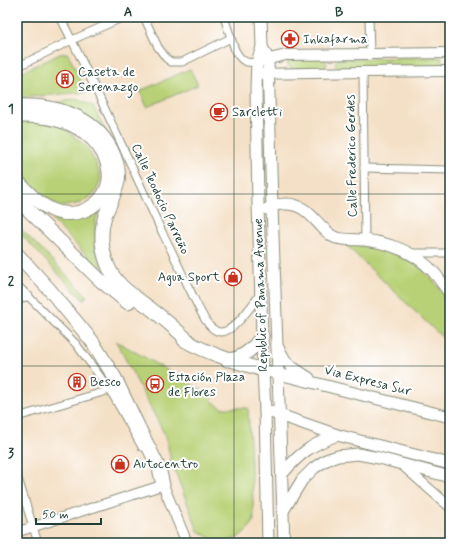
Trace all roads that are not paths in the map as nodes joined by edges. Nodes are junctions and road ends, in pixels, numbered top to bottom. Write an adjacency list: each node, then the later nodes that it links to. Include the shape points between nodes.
1 (60, 17): 8 (street, Calle Teodocio Parreño)
2 (124, 17): 8 (street)
3 (144, 17): 7 (street, via 158,47 171,62 182,62)
4 (224, 17): 7 (street)
5 (261, 17): 12 (main road, Republic of Panama Avenue)
6 (369, 17): 11 (street)
7 (231, 38): 12 (street, via 242,60 250,63)
8 (72, 40): 13 (street); 33 (street, Calle Teodocio Parreño, via 207,323 221,332 230,329)
9 (448, 53): 11 (main road); 14 (main road)
10 (331, 54): 11 (main road); 12 (main road, via 286,54); 15 (main road)
11 (370, 54)
12 (263, 60): 17 (main road, Republic of Panama Avenue); 18 (main road, Republic of Panama Avenue)
13 (17, 67)
14 (448, 71): 16 (main road)
15 (331, 72): 16 (main road); 18 (main road)
16 (363, 72): 21 (street, Calle Frederico Gerdes)
17 (256, 74): 18 (main road); 26 (main road, Republic of Panama Avenue)
18 (268, 74): 25 (main road, Republic of Panama Avenue)
19 (17, 106): 39 (highway, via 44,106 68,112 93,127 105,140 113,153 118,170 117,187 102,230 103,251 109,270 122,287)
20 (17, 116): 23 (highway, via 43,116 77,128 98,145 109,173 107,187 98,202 84,212 73,214 60,213 47,207)
21 (364, 168): 22 (street); 27 (street, Calle Frederico Gerdes)
22 (450, 170)
23 (17, 181)
24 (17, 199): 39 (highway, via 128,304)
25 (272, 206): 26 (main road); 27 (main road, via 291,203 298,205 333,237); 40 (main road, Republic of Panama Avenue)
26 (259, 218): 33 (main road, Republic of Panama Avenue)
27 (366, 240): 28 (main road)
28 (410, 253): 29 (street); 35 (main road, via 427,265 440,279)
29 (450, 253)
30 (17, 254): 38 (highway, via 50,289)
31 (17, 267): 38 (highway)
32 (17, 284): 34 (street)
33 (261, 292): 37 (main road, Republic of Panama Avenue)
34 (29, 296): 36 (street); 45 (street, via 76,344)
35 (450, 296)
36 (17, 300)
37 (262, 336): 41 (highway, via 247,353 234,360); 42 (main road, Republic of Panama Avenue)
38 (92, 341): 57 (highway, via 115,378 159,468)
39 (192, 344): 41 (highway)
40 (277, 346): 43 (main road, Republic of Panama Avenue); 44 (main road, via 292,367)
41 (228, 360): 42 (highway)
42 (263, 370): 43 (main road, Via Expresa Sur); 46 (main road, Republic of Panama Avenue)
43 (278, 373): 44 (main road, Via Expresa Sur); 47 (main road, Republic of Panama Avenue)
44 (315, 382): 49 (main road, Via Expresa Sur)
45 (110, 390): 48 (street); 57 (street)
46 (265, 410): 47 (main road); 64 (main road, Republic of Panama Avenue)
47 (280, 416): 50 (main road); 54 (main road, Republic of Panama Avenue)
48 (17, 417)
49 (450, 417)
50 (337, 435): 51 (main road); 54 (main road, via 302,453)
51 (394, 449): 52 (street); 53 (main road)
52 (401, 464): 56 (main road); 58 (street); 59 (main road, via 358,454 326,460 302,480)
53 (450, 464)
54 (282, 474): 59 (main road, Republic of Panama Avenue)
55 (17, 475): 60 (street)
56 (450, 477)
57 (163, 485): 60 (street); 63 (main road)
58 (450, 507)
59 (282, 512): 65 (main road, Republic of Panama Avenue)
60 (32, 527): 61 (street); 62 (street)
61 (17, 532)
62 (38, 543)
63 (187, 543)
64 (268, 543)
65 (284, 543)

